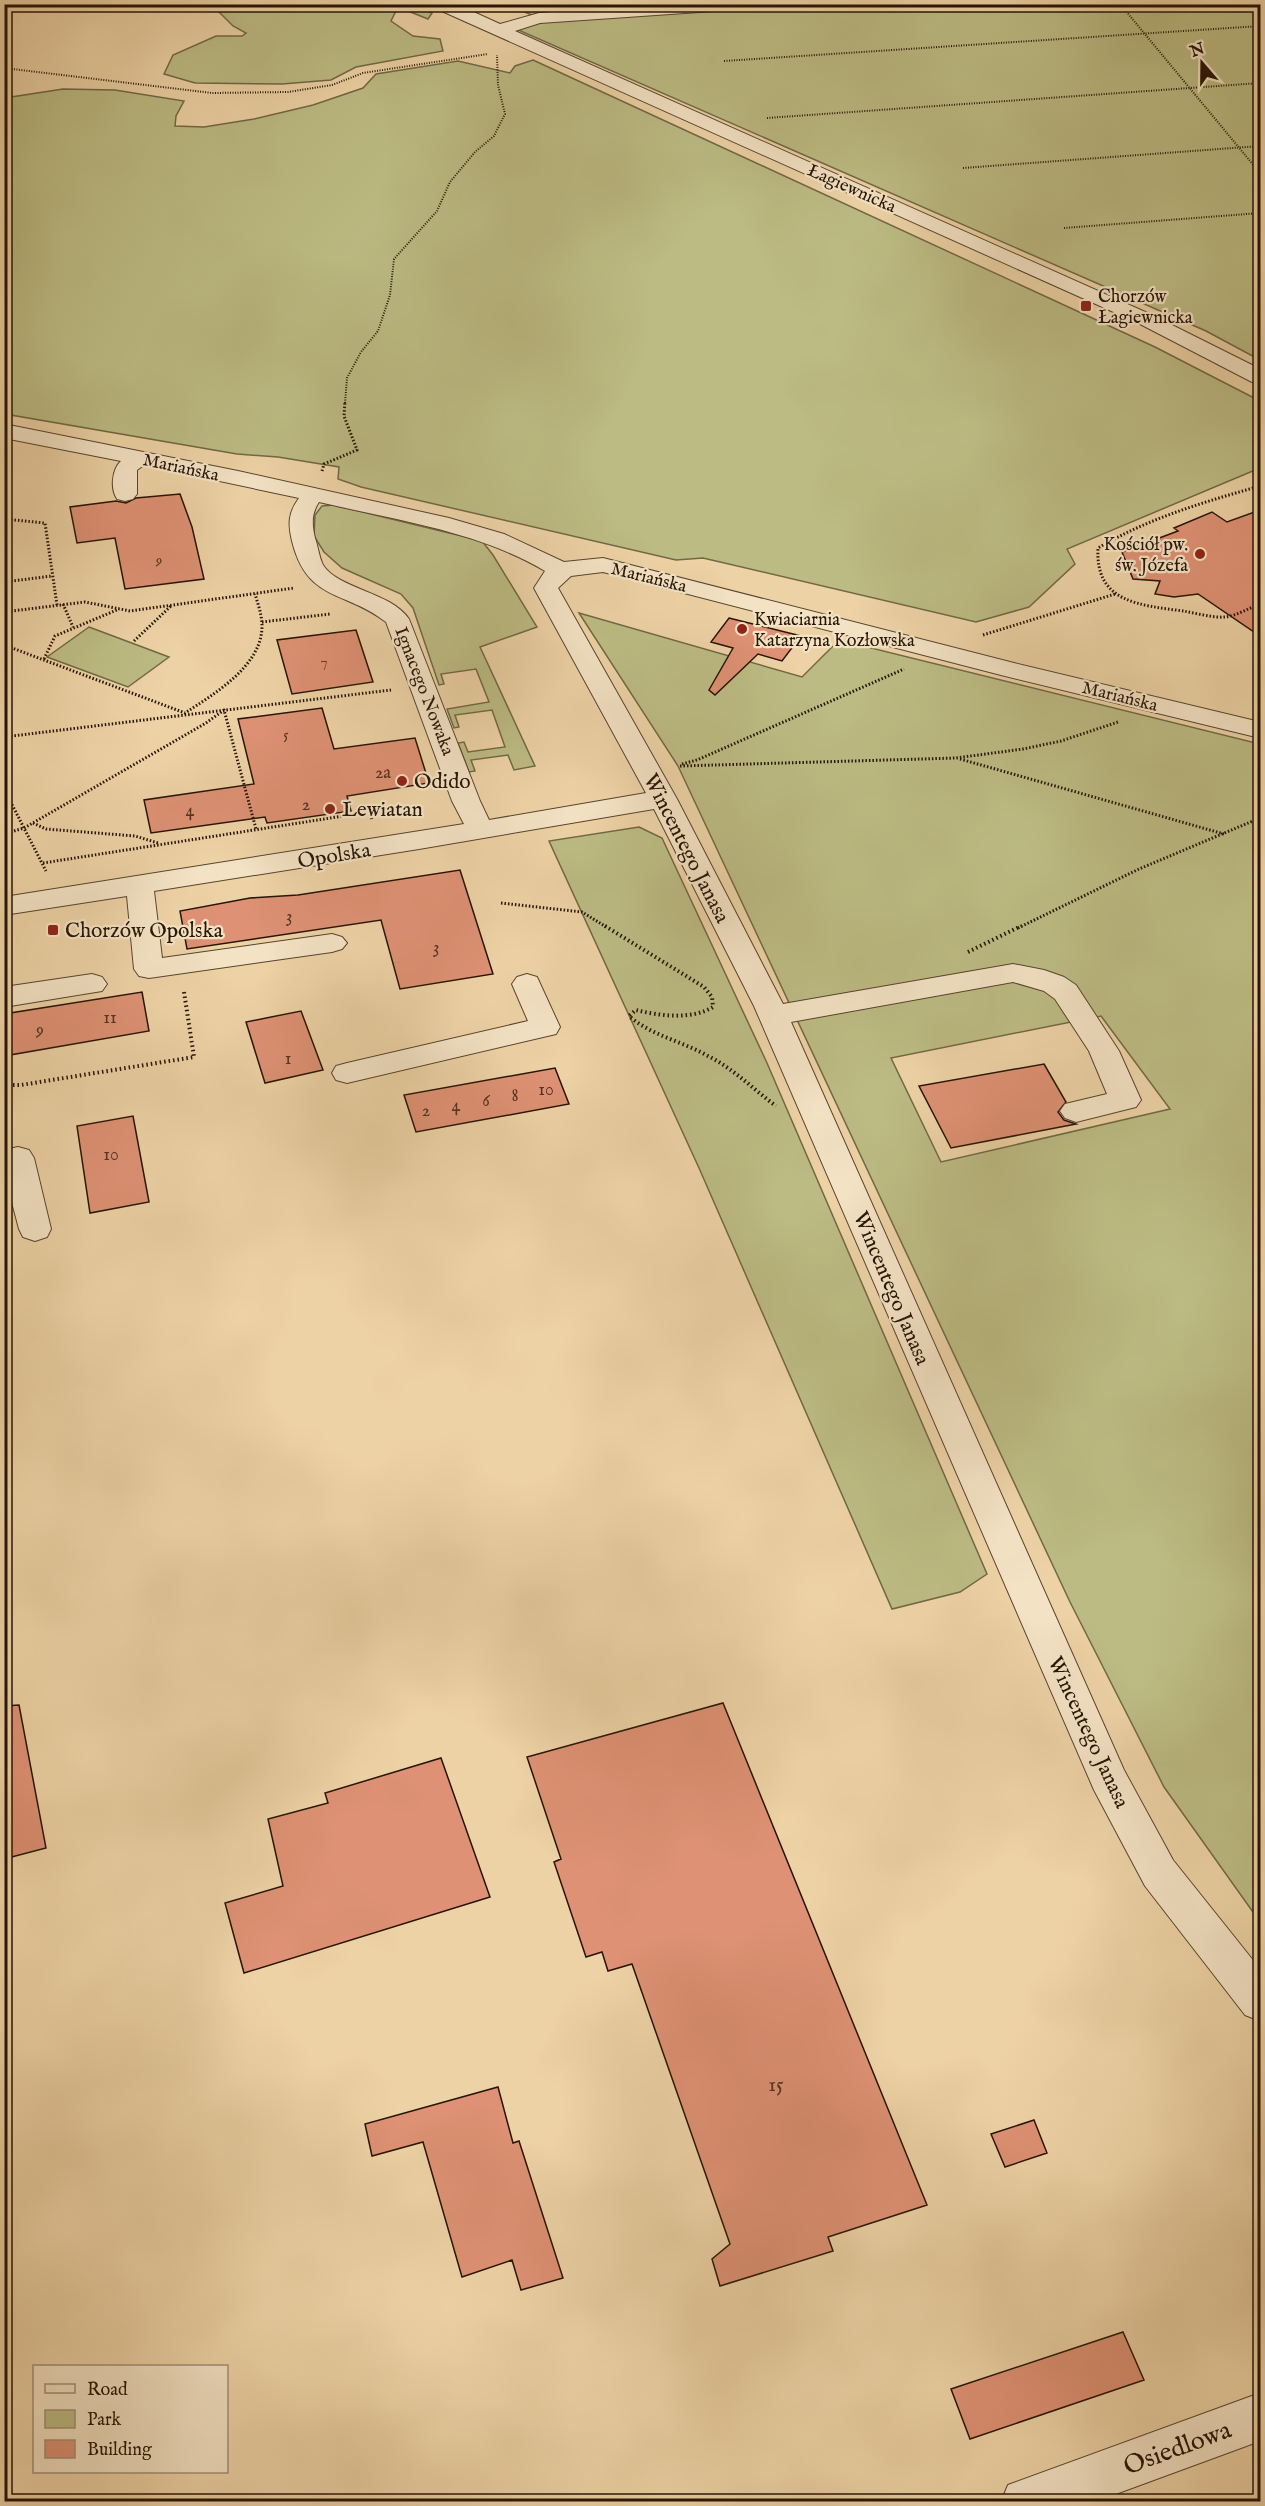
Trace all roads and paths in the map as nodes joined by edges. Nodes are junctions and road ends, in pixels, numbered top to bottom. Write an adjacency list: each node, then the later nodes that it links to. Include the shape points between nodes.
1 (441, 4): 5 (street, Łagiewnicka)
2 (743, 4): 5 (street, via 540,18)
3 (1120, 4): 6 (path)
4 (1260, 26): 6 (path)
5 (499, 30): 18 (street, Łagiewnicka, via 1145,319)
6 (1142, 34): 7 (path); 10 (path)
7 (724, 61)
8 (4, 68): 23 (path, via 212,93 288,92 332,86 363,73 497,53 498,96 505,114 494,136 450,182 437,211 394,259 390,295 378,331 347,378 344,416 357,450 324,464)
9 (1260, 83): 10 (path)
10 (1189, 89): 11 (path); 13 (path)
11 (767, 117)
12 (1260, 146): 13 (path)
13 (1240, 147): 14 (path); 15 (path)
14 (963, 168)
15 (1260, 173)
16 (1260, 213): 17 (path)
17 (1064, 228)
18 (1260, 377)
19 (4, 431): 20 (street, Mariańska)
20 (138, 458): 22 (street, via 126,468); 23 (street, Mariańska)
21 (1260, 486): 30 (path, via 1210,500 1115,537 1098,548 1097,566 1102,580)
22 (125, 494)
23 (314, 494): 25 (street, Mariańska, via 499,538); 27 (street, Ignacego Nowaka, via 303,508 300,523 314,569)
24 (4, 519): 26 (path, via 45,523)
25 (561, 570): 42 (street, Mariańska, via 603,565); 53 (street, Wincentego Janasa, via 550,577 546,588)
26 (52, 576): 28 (path); 33 (path)
27 (327, 580): 29 (path); 35 (street, Ignacego Nowaka)
28 (4, 582)
29 (255, 594): 34 (path); 38 (path)
30 (1115, 594): 32 (path, via 1143,604 1225,617); 42 (path, via 956,644)
31 (63, 604): 33 (path); 36 (path, via 85,602); 39 (path)
32 (1260, 604)
33 (57, 605): 37 (path)
34 (173, 605): 36 (path); 40 (path)
35 (381, 607): 38 (path); 45 (street, Ignacego Nowaka, via 398,619)
36 (119, 609): 39 (path)
37 (4, 612)
38 (262, 622): 47 (path, via 257,648 237,674)
39 (73, 627): 43 (path, via 55,636)
40 (134, 641)
41 (4, 645): 43 (path)
42 (950, 654): 49 (street, Mariańska)
43 (44, 659): 47 (path)
44 (906, 669): 51 (path, via 678,766)
45 (424, 687): 46 (path); 59 (street, Ignacego Nowaka)
46 (224, 710): 47 (path); 55 (path); 58 (path)
47 (185, 713): 50 (path)
48 (1122, 720): 51 (path, via 1061,741)
49 (1260, 730)
50 (4, 736)
51 (956, 758): 61 (path)
52 (4, 789): 57 (path)
53 (663, 799): 59 (street, Opolska); 74 (street, Wincentego Janasa)
54 (1260, 818): 61 (path)
55 (33, 822): 57 (path); 62 (path, via 46,829 135,836)
56 (373, 823): 58 (path, via 369,812)
57 (24, 828): 60 (path); 63 (path)
58 (256, 829): 62 (path)
59 (480, 829): 65 (street, Opolska)
60 (4, 834)
61 (1224, 834): 69 (path, via 1139,869)
62 (160, 844): 63 (path)
63 (43, 862): 64 (path)
64 (47, 875)
65 (138, 886): 67 (street, Opolska); 70 (street, via 149,969)
66 (501, 903): 77 (path, via 582,912 696,981 712,997 713,1007 707,1012 682,1015 636,1010 629,1016 635,1024 724,1064 777,1107)
67 (4, 906)
68 (332, 943): 70 (street)
69 (962, 956)
70 (180, 964): 76 (path, via 194,1058)
71 (92, 984): 73 (street)
72 (527, 984): 75 (street, via 545,1027)
73 (4, 997)
74 (773, 1016): 77 (street, Wincentego Janasa); 78 (street, via 1013,973 1034,976 1066,992 1104,1051 1125,1100)
75 (347, 1073)
76 (4, 1085)
77 (815, 1110): 81 (street, Wincentego Janasa, via 1107,1778 1159,1873)
78 (1076, 1110)
79 (4, 1161): 80 (street, via 18,1158)
80 (35, 1229)
81 (1260, 2001)
82 (1260, 2417): 83 (street, Osiedlowa)
83 (1025, 2502)

